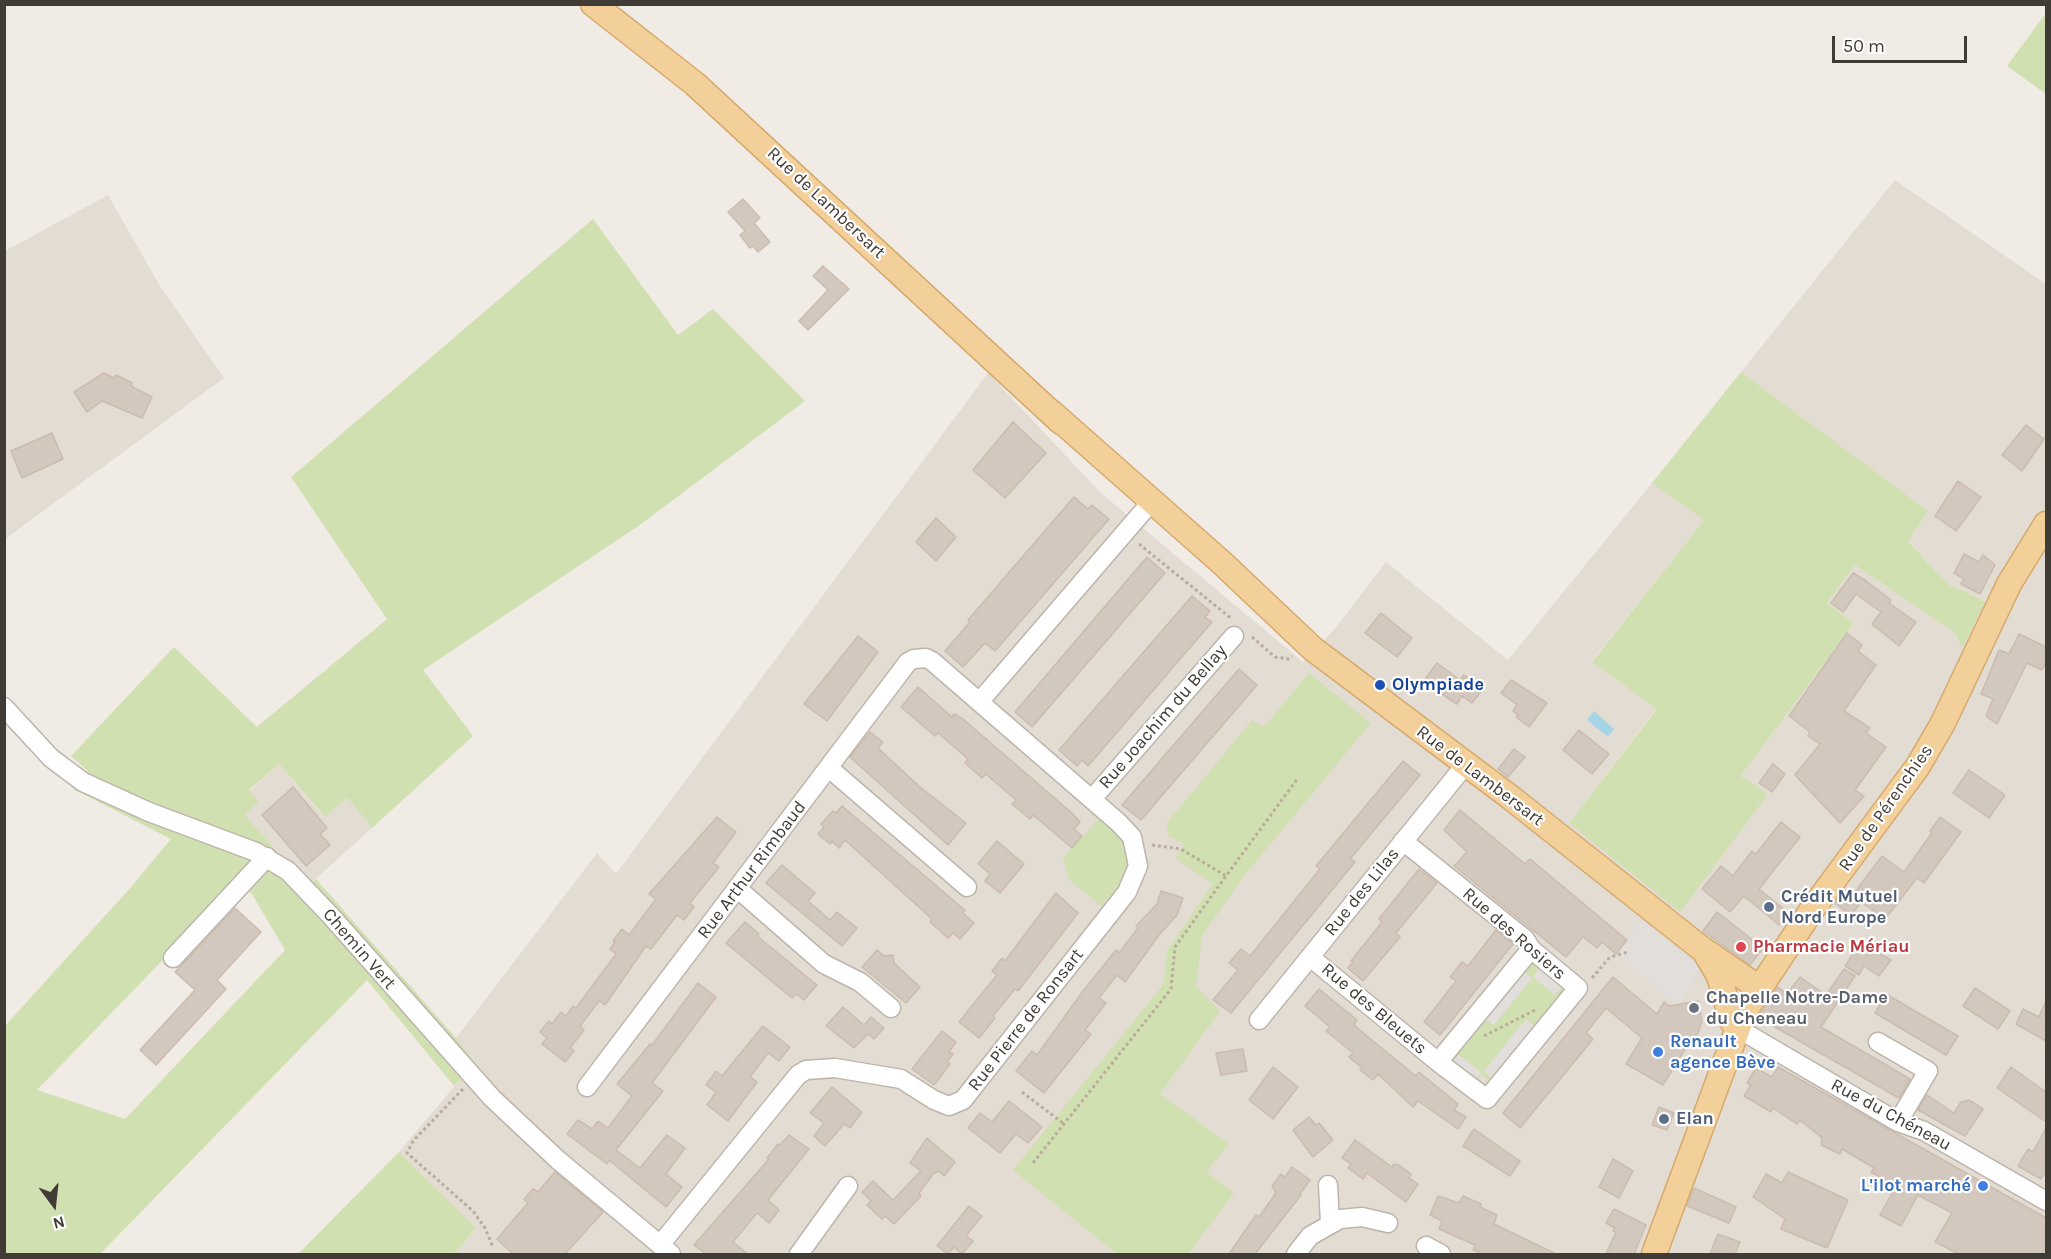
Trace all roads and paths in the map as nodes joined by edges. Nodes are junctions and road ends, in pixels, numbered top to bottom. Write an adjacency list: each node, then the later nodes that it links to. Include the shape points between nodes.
1 (593, 4): 2 (main road, Rue de Lambersart, via 712,98 1051,412)
2 (1147, 507): 4 (street); 6 (main road, Rue de Lambersart, via 1189,552 1261,601)
3 (2046, 524): 23 (main road, Rue de Pérenchies, via 2009,584 1943,723 1918,766)
4 (1125, 531): 5 (path); 7 (street)
5 (1240, 631): 6 (path, via 1275,657 1288,659); 12 (street, Rue Joachim du Bellay)
6 (1313, 649): 9 (main road, Rue de Lambersart)
7 (980, 701): 10 (street, Rue Arthur Rimbaud, via 932,661 919,658 908,662); 12 (street)
8 (4, 707): 15 (street, Chemin Vert, via 51,758 83,782)
9 (1466, 764): 13 (street, Rue des Lilas); 20 (main road, Rue de Lambersart)
10 (828, 768): 17 (street); 18 (street, Rue Arthur Rimbaud)
11 (1298, 778): 16 (path)
12 (1092, 799): 14 (street, via 1127,830)
13 (1403, 841): 19 (street, Rue des Rosiers, via 1525,939); 21 (street, Rue des Lilas)
14 (1136, 846): 16 (path, via 1155,844 1181,849); 41 (street, Rue Pierre de Ronsart, via 1138,866 1127,892 963,1100 949,1106 901,1079 836,1068 806,1070 798,1075)
15 (267, 857): 22 (street); 29 (street, Chemin Vert, via 306,888)
16 (1226, 876): 33 (path, via 1176,946 1171,989)
17 (968, 887)
18 (738, 889): 24 (street, via 824,964 860,982); 30 (street, Rue Arthur Rimbaud)
19 (1531, 949): 28 (street); 28 (street, Rue des Rosiers, via 1578,988 1487,1099)
20 (1702, 949): 23 (main road, Rue de Lambersart); 26 (main road, Rue de Lambersart, via 1719,976)
21 (1310, 957): 25 (street, Rue des Lilas); 28 (street, Rue des Bleuets)
22 (173, 958)
23 (1759, 988): 26 (main road, Rue de Pérenchies)
24 (891, 1008)
25 (1259, 1020)
26 (1737, 1028): 32 (street, Rue du Chéneau); 44 (main road, Rue de Pérenchies)
27 (1878, 1042): 32 (street, via 1928,1071)
28 (1438, 1062)
29 (473, 1079): 40 (path, via 413,1141 408,1153 473,1211); 41 (street, Chemin Vert, via 538,1142)
30 (587, 1088)
31 (1022, 1092): 33 (path)
32 (1898, 1122): 37 (street, Rue du Chéneau, via 1924,1131)
33 (1064, 1124): 34 (path)
34 (1033, 1163)
35 (1328, 1185): 38 (street)
36 (848, 1186): 42 (street)
37 (2046, 1201)
38 (1330, 1223): 39 (street, via 1362,1217); 43 (street, via 1310,1236)
39 (1388, 1223)
40 (493, 1247)
41 (666, 1250)
42 (799, 1254)
43 (1296, 1254)
44 (1654, 1254)

